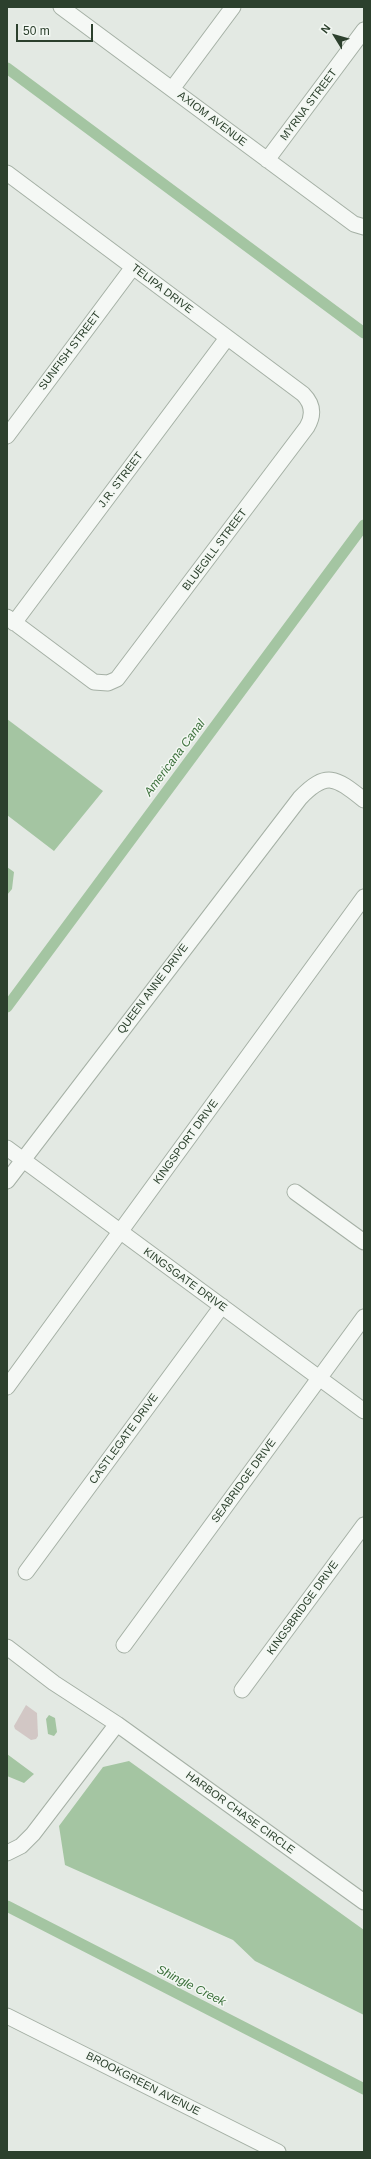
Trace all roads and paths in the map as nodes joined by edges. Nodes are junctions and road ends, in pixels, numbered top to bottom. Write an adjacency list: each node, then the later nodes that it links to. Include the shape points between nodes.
1 (61, 7): 4 (street, AXIOM AVENUE)
2 (233, 7): 4 (street)
3 (364, 30): 5 (street, MYRNA STREET)
4 (172, 89): 5 (street, AXIOM AVENUE)
5 (267, 160): 7 (street, AXIOM AVENUE, via 354,224)
6 (7, 173): 8 (street, TELIPA DRIVE)
7 (364, 227)
8 (133, 267): 9 (street, TELIPA DRIVE); 11 (street, SUNFISH STREET)
9 (227, 338): 10 (street, TELIPA DRIVE, via 303,394); 12 (street, J.R. STREET)
10 (312, 410): 12 (street, BLUEGILL STREET, via 309,423 302,433 117,679 108,684 90,679)
11 (7, 436)
12 (11, 620)
13 (364, 800): 16 (street, QUEEN ANNE DRIVE, via 344,784 331,779 314,783)
14 (364, 897): 19 (street, KINGSPORT DRIVE)
15 (7, 1148): 16 (street, KINGSGATE DRIVE)
16 (23, 1159): 17 (street, QUEEN ANNE DRIVE); 19 (street, KINGSGATE DRIVE)
17 (7, 1181)
18 (295, 1192): 20 (street)
19 (121, 1232): 21 (street, KINGSGATE DRIVE); 24 (street, KINGSPORT DRIVE)
20 (364, 1242)
21 (222, 1306): 23 (street, KINGSGATE DRIVE); 27 (street, CASTLEGATE DRIVE)
22 (364, 1317): 23 (street, SEABRIDGE DRIVE)
23 (319, 1378): 25 (street, KINGSGATE DRIVE); 28 (street, SEABRIDGE DRIVE)
24 (7, 1387)
25 (364, 1411)
26 (364, 1525): 30 (street, KINGSBRIDGE DRIVE)
27 (26, 1572)
28 (124, 1645)
29 (7, 1647): 31 (street, HARBOR CHASE CIRCLE, via 54,1683)
30 (242, 1690)
31 (117, 1724): 32 (street, via 33,1834 21,1846); 33 (street, HARBOR CHASE CIRCLE)
32 (7, 1853)
33 (364, 1902)
34 (7, 2016): 35 (street, BROOKGREEN AVENUE)
35 (278, 2152)

